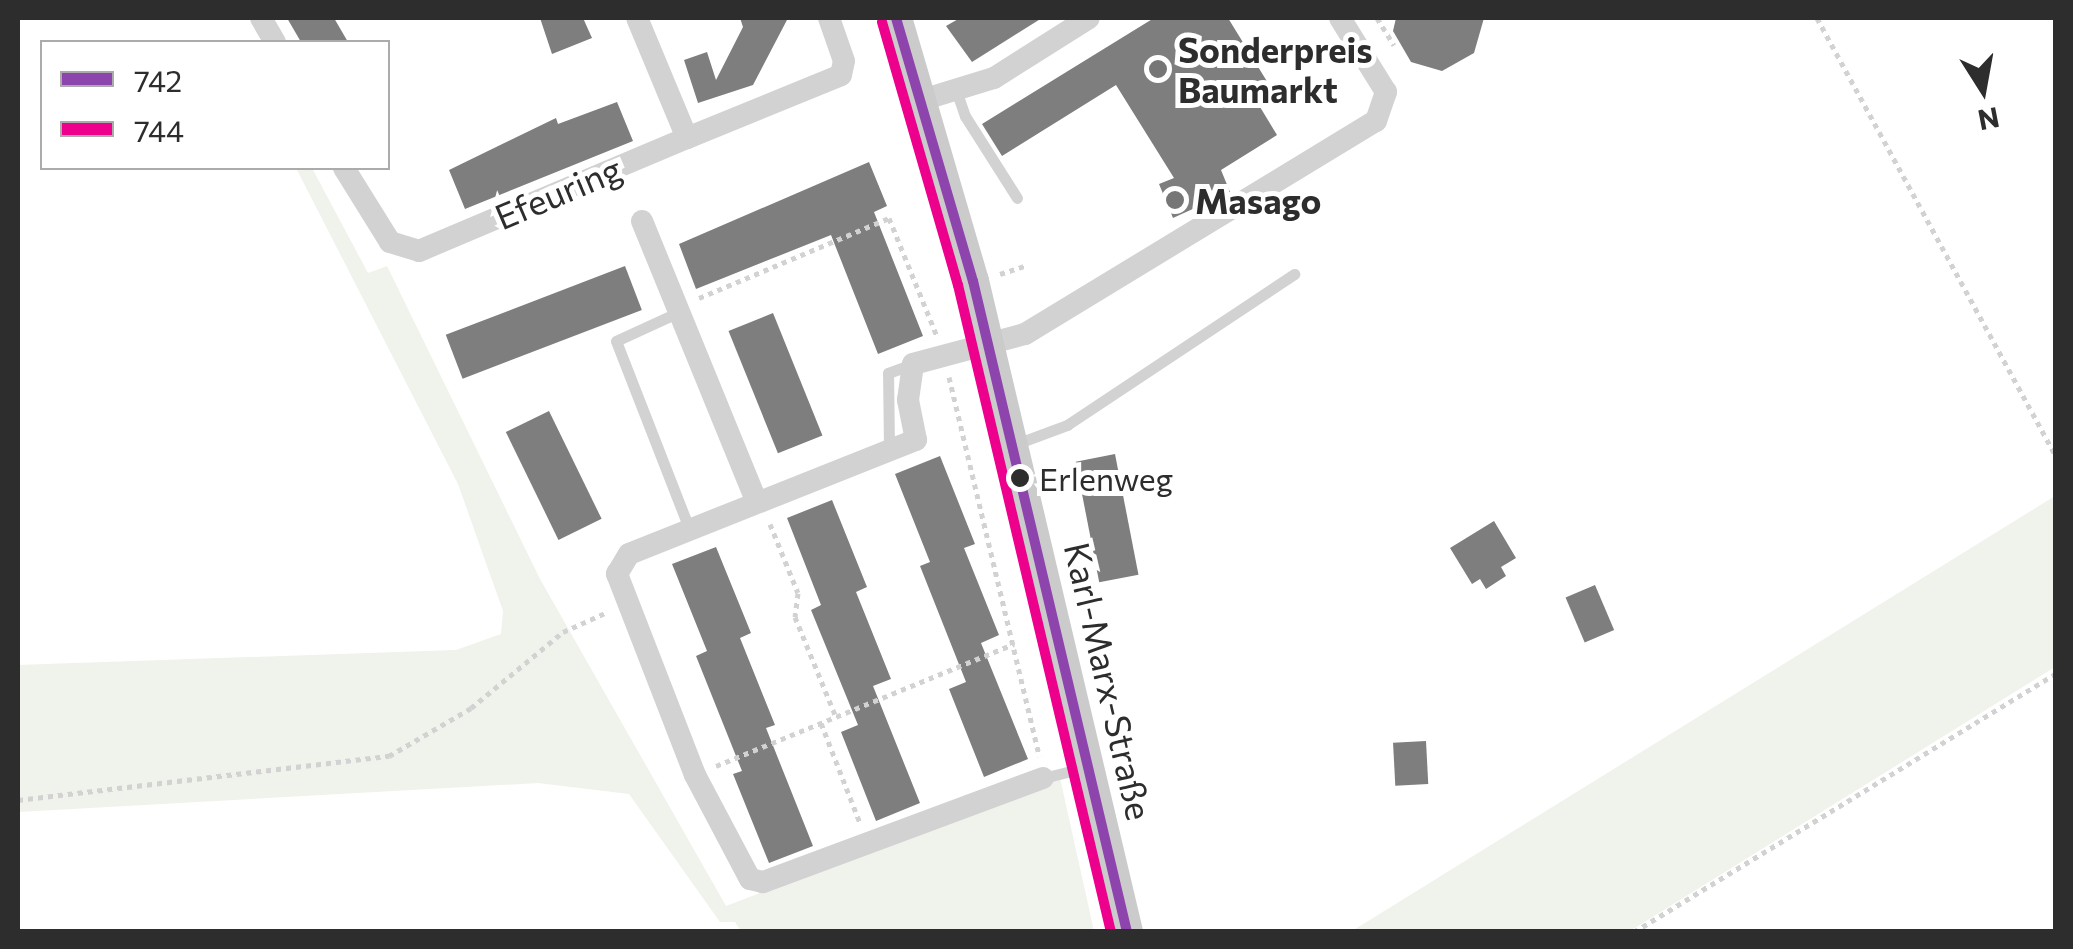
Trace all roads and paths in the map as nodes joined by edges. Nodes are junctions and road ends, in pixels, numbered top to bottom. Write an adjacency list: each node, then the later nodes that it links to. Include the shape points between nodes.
1 (261, 18): 9 (street)
2 (637, 18): 13 (street)
3 (830, 18): 13 (street, via 842,75)
4 (896, 18): 12 (main road, Karl-Marx-Straße)
5 (1089, 18): 11 (street, via 994,78)
6 (1340, 18): 21 (street, via 1386,92 1376,121 1025,334)
7 (1377, 18): 10 (path)
8 (1817, 18): 25 (path)
9 (273, 40)
10 (1394, 45)
11 (956, 90): 12 (street); 15 (lane)
12 (922, 100): 21 (main road, Karl-Marx-Straße)
13 (687, 138): 14 (street, Efeuring, via 419,250 390,242)
14 (345, 170)
15 (1017, 198)
16 (642, 221): 20 (street)
17 (1024, 266): 18 (path)
18 (1000, 274)
19 (1294, 274): 24 (lane, via 1067,425)
20 (678, 310): 22 (path, via 890,218); 26 (street); 27 (lane, via 616,341)
21 (988, 347): 24 (main road, Karl-Marx-Straße); 26 (street, via 913,364 908,400 916,440)
22 (942, 348)
23 (948, 373): 29 (path)
24 (1013, 444): 33 (main road, Karl-Marx-Straße)
25 (2056, 456)
26 (758, 500): 27 (street); 31 (path, via 798,593 796,617)
27 (690, 528): 28 (street, via 629,554 617,574)
28 (628, 602): 34 (street); 36 (path, via 563,632 472,708 389,756)
29 (1014, 644): 31 (path); 35 (path)
30 (2056, 672): 39 (path)
31 (836, 717): 32 (path)
32 (821, 723): 34 (path); 37 (path)
33 (1088, 767): 35 (lane); 38 (main road, Karl-Marx-Straße)
34 (695, 775): 37 (street, via 750,880 763,882)
35 (1044, 778): 37 (street)
36 (18, 800)
37 (869, 844)
38 (1127, 932)
39 (1634, 932)

